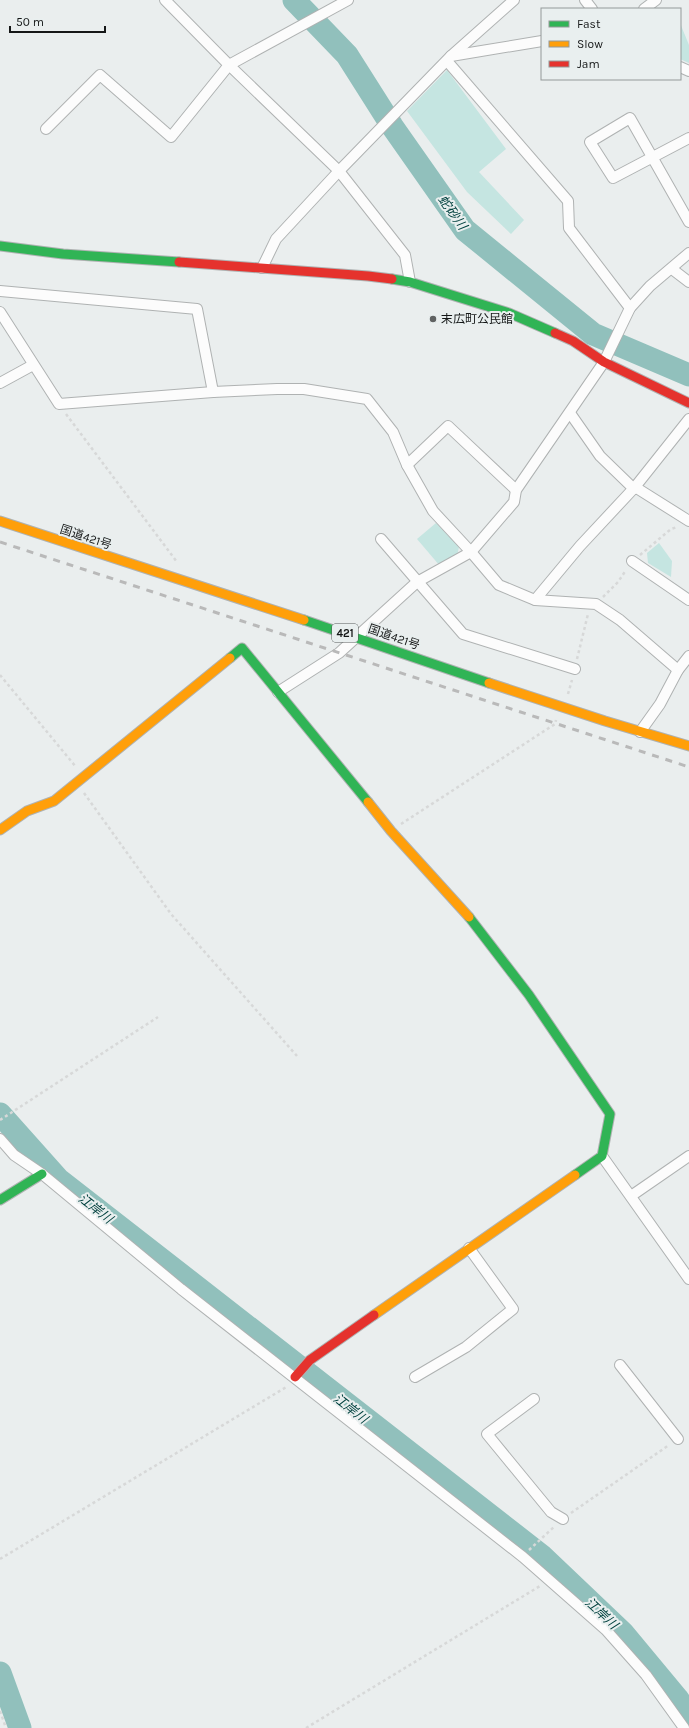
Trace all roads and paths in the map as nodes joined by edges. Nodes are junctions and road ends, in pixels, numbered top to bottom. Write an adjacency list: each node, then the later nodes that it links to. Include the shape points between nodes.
1 (164, 0): 10 (street)
2 (348, 0): 10 (street)
3 (514, 0): 9 (street)
4 (585, 0): 6 (street)
5 (656, 0): 7 (street)
6 (591, 8)
7 (645, 8)
8 (541, 40): 9 (street)
9 (449, 58): 14 (street); 23 (street, via 568,200 569,228)
10 (229, 65): 11 (street, via 171,137 100,75); 14 (street)
11 (46, 129)
12 (689, 138): 13 (street)
13 (652, 157): 13 (street, via 613,178 590,142 630,118); 15 (street)
14 (339, 171): 18 (street, via 276,239); 20 (street, via 405,255)
15 (689, 222)
16 (0, 246): 18 (main road, via 63,254)
17 (689, 253): 19 (street)
18 (262, 268): 20 (main road, via 368,276)
19 (672, 269): 21 (street); 23 (street, via 650,286)
20 (410, 282): 25 (main road, via 509,313 573,341)
21 (689, 282)
22 (0, 291): 28 (street, via 197,309)
23 (630, 308): 25 (street)
24 (0, 312): 26 (street)
25 (604, 362): 29 (main road); 31 (street)
26 (33, 366): 27 (street); 30 (street)
27 (0, 382)
28 (213, 392): 30 (street); 33 (street, via 304,389 367,399 393,432)
29 (689, 403)
30 (59, 404): 41 (path)
31 (570, 412): 34 (street, via 600,456); 35 (street)
32 (689, 418): 34 (street)
33 (408, 465): 35 (street, via 448,426); 39 (street, via 433,511)
34 (635, 488): 37 (street); 43 (street, via 580,546)
35 (516, 490): 39 (street, via 514,502)
36 (0, 521): 45 (main road, 国道421号 / 421)
37 (689, 521)
38 (381, 539): 42 (street)
39 (471, 552): 42 (street); 43 (street, via 499,585)
40 (632, 562): 44 (street)
41 (179, 565)
42 (417, 582): 45 (street); 47 (street, via 463,634)
43 (535, 600): 48 (street, via 596,604 620,620)
44 (689, 600)
45 (358, 637): 50 (street, via 339,653); 52 (main road, 国道421号 / 421)
46 (689, 656): 48 (street)
47 (575, 669)
48 (678, 670): 52 (street, via 660,704)
49 (0, 675): 54 (path)
50 (278, 692): 54 (main road, via 242,648); 56 (main road)
51 (555, 724): 56 (path)
52 (640, 732): 53 (main road, 国道421号 / 421)
53 (689, 746)
54 (80, 779): 55 (main road, via 54,801 27,811); 58 (path, via 171,914)
55 (0, 830)
56 (391, 831): 61 (main road, via 471,919 529,994 610,1114)
57 (158, 1017): 59 (path)
58 (297, 1056)
59 (1, 1119)
60 (0, 1139): 63 (street, via 14,1155)
61 (602, 1156): 64 (street); 66 (main road)
62 (689, 1156): 64 (street)
63 (42, 1174): 65 (main road); 69 (street, via 181,1289)
64 (631, 1196): 67 (street)
65 (0, 1200)
66 (469, 1248): 69 (main road, via 310,1360); 70 (street, via 513,1309 466,1347)
67 (689, 1279)
68 (620, 1365): 72 (street)
69 (298, 1375): 75 (path, via 290,1385); 76 (street)
70 (415, 1378)
71 (534, 1399): 73 (street, via 487,1434 551,1512)
72 (678, 1439): 73 (path)
73 (563, 1519): 74 (path)
74 (535, 1544)
75 (0, 1559)
76 (550, 1580): 79 (path); 80 (street, via 606,1630 646,1674)
77 (0, 1711): 78 (path)
78 (6, 1728)
79 (306, 1728)
80 (684, 1728)

